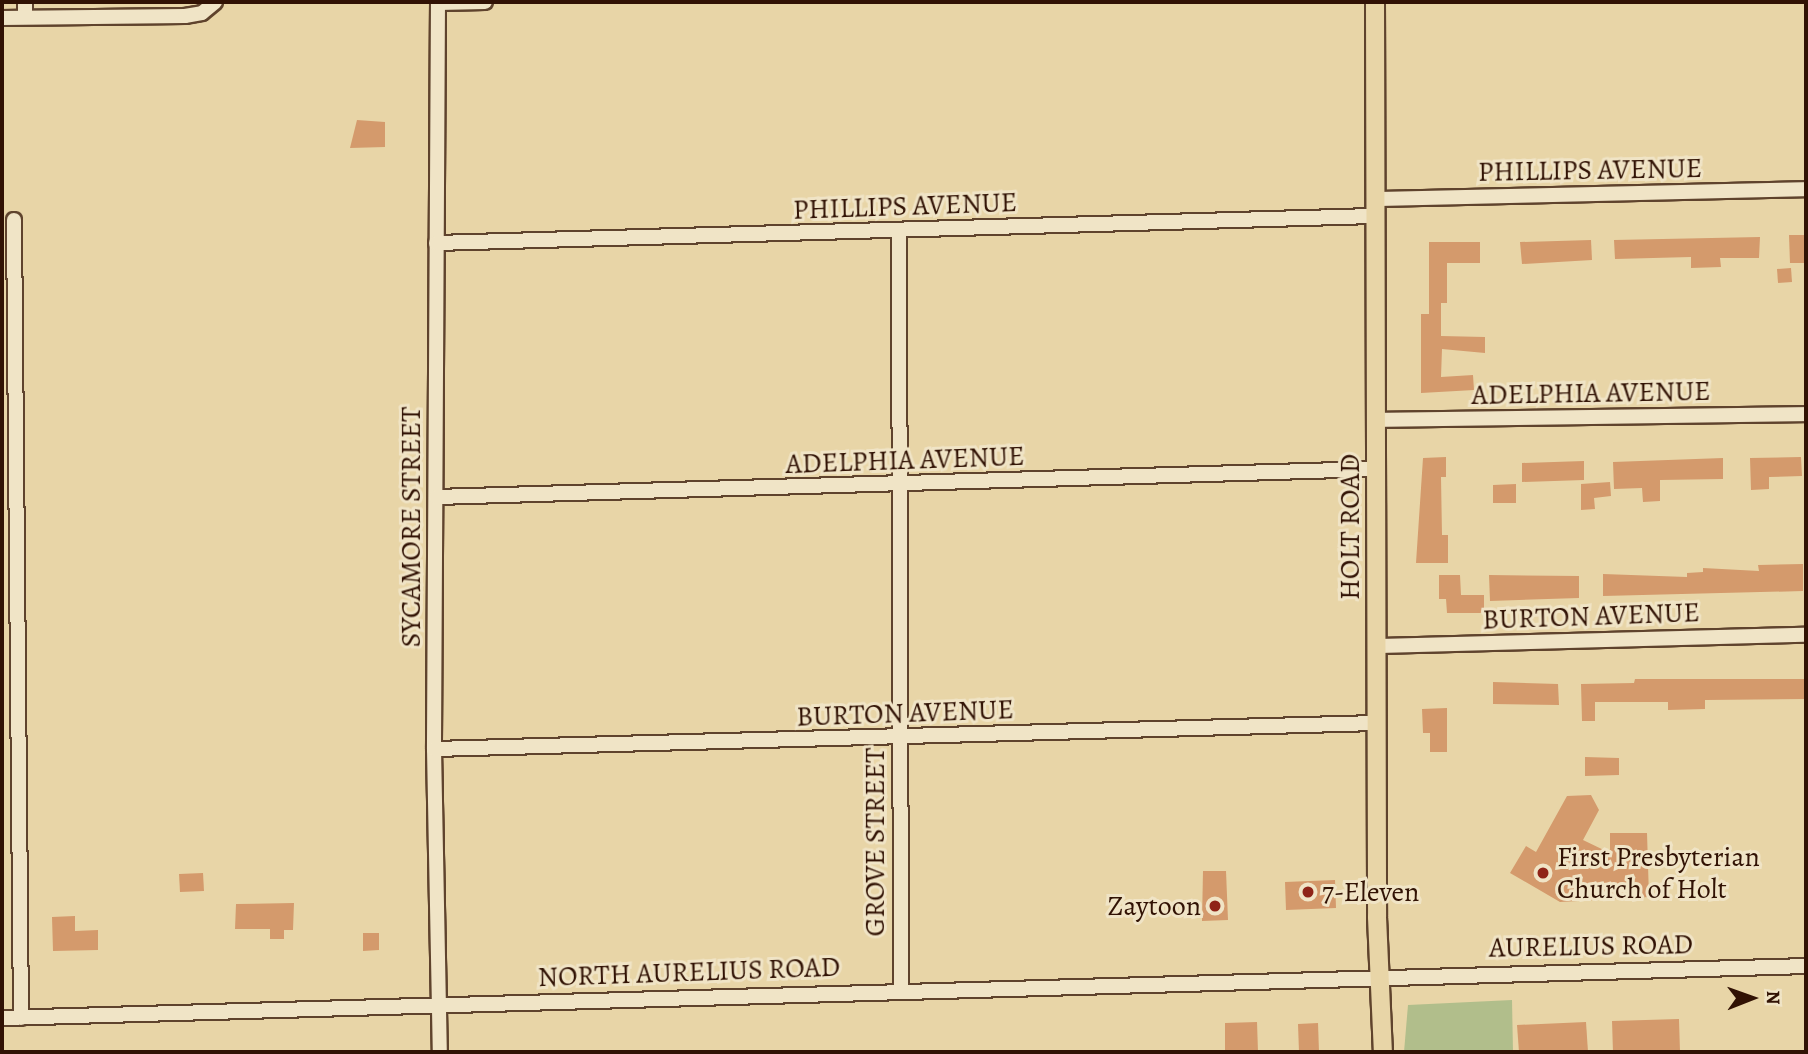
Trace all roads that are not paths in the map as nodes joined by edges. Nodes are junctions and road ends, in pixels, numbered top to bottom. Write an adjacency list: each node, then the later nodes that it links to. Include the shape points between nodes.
1 (24, 2): 7 (street)
2 (438, 2): 3 (street); 12 (street, SYCAMORE STREET)
3 (485, 2)
4 (1375, 2): 9 (main road, HOLT ROAD)
5 (214, 4): 7 (street, via 185,16)
6 (2, 18): 7 (street)
7 (24, 18)
8 (1806, 189): 9 (street, PHILLIPS AVENUE)
9 (1375, 208): 11 (street, PHILLIPS AVENUE); 14 (main road, HOLT ROAD)
10 (14, 220): 15 (street)
11 (899, 231): 12 (street, PHILLIPS AVENUE); 17 (street, GROVE STREET)
12 (436, 243): 18 (street, SYCAMORE STREET)
13 (1806, 414): 14 (street, ADELPHIA AVENUE)
14 (1376, 420): 16 (main road, HOLT ROAD)
15 (8, 443): 29 (street)
16 (1376, 469): 17 (street, ADELPHIA AVENUE); 20 (main road, HOLT ROAD)
17 (901, 486): 18 (street, ADELPHIA AVENUE); 22 (street, GROVE STREET)
18 (436, 497): 23 (street, SYCAMORE STREET)
19 (1806, 635): 20 (street, BURTON AVENUE)
20 (1377, 646): 21 (main road, HOLT ROAD)
21 (1377, 723): 22 (street, BURTON AVENUE); 25 (main road, HOLT ROAD)
22 (899, 738): 23 (street, BURTON AVENUE); 26 (street, GROVE STREET)
23 (434, 749): 27 (street, SYCAMORE STREET)
24 (1806, 966): 25 (street, AURELIUS ROAD)
25 (1378, 976): 26 (street, NORTH AURELIUS ROAD); 31 (main road, HOLT ROAD)
26 (901, 989): 27 (street, NORTH AURELIUS ROAD)
27 (440, 1005): 29 (street, NORTH AURELIUS ROAD); 30 (street, SYCAMORE STREET)
28 (2, 1018): 29 (street, NORTH AURELIUS ROAD)
29 (21, 1018)
30 (440, 1052)
31 (1382, 1052)

